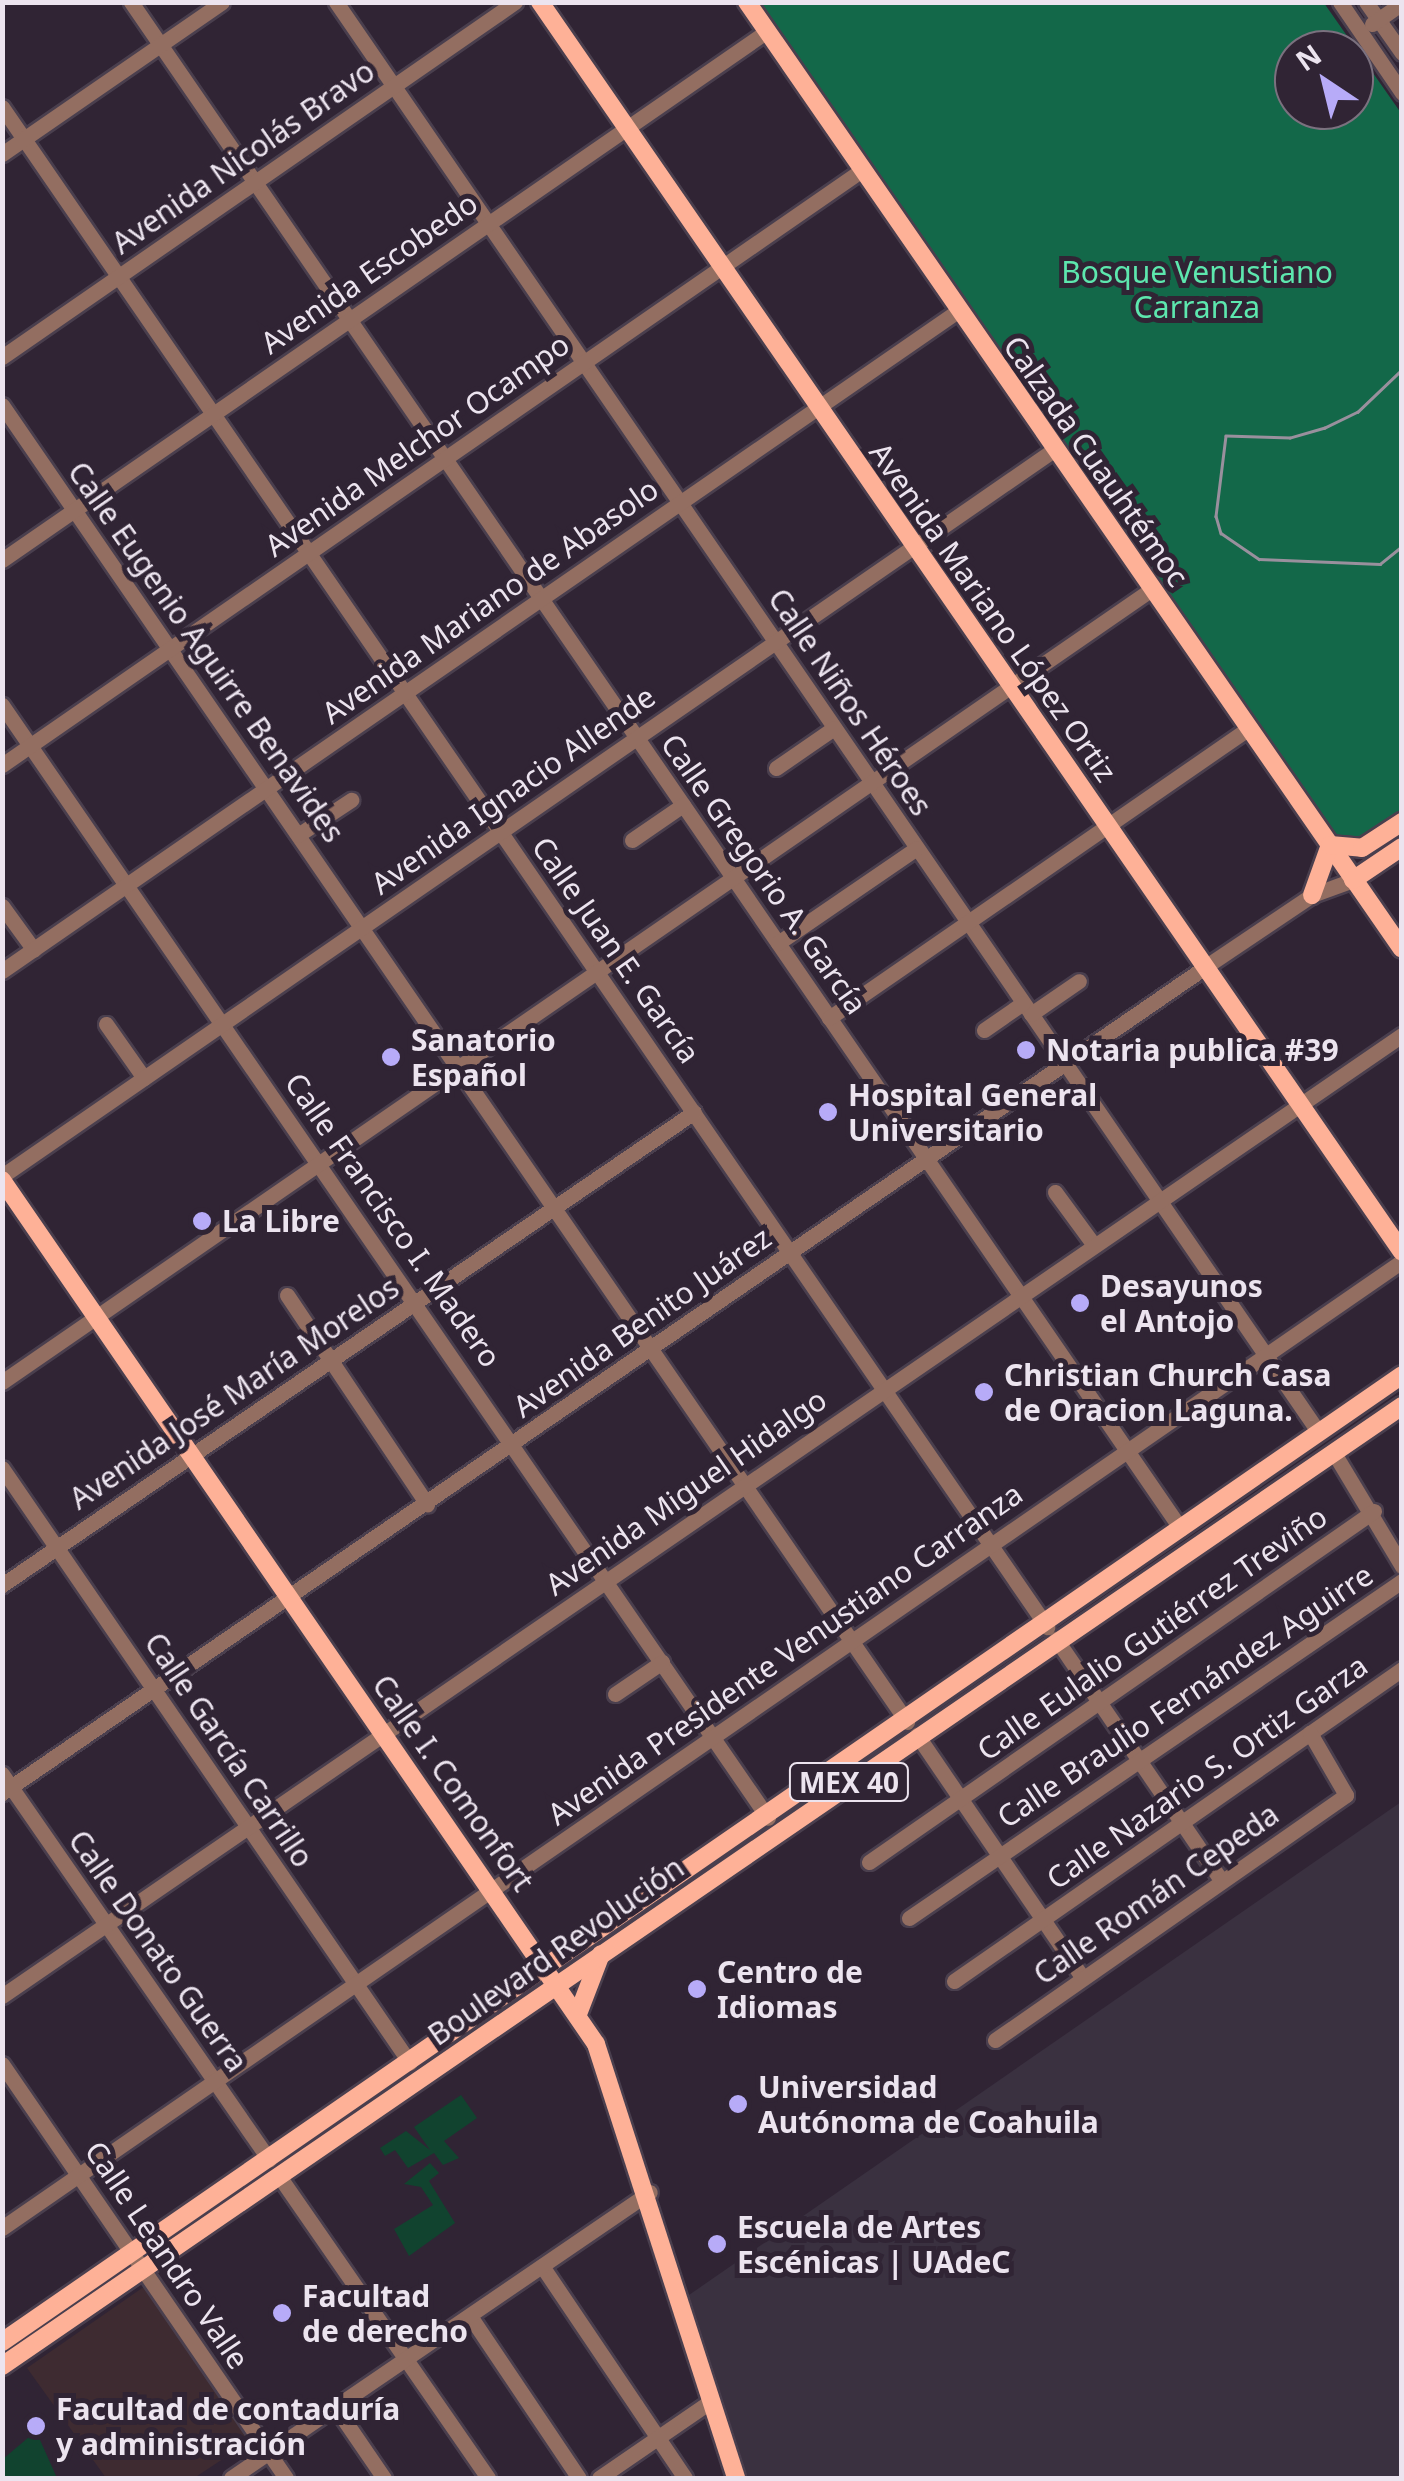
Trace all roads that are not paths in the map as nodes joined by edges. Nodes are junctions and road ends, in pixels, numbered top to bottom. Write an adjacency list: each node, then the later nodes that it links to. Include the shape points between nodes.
1 (131, 2): 14 (street, Calle Gregorio A. García)
2 (222, 2): 14 (street)
3 (336, 2): 17 (street, Calle Niños Héroes)
4 (515, 2): 17 (street, Avenida Nicolás Bravo)
5 (540, 2): 20 (main road, Avenida Mariano López Ortiz)
6 (747, 2): 13 (main road, Calzada Cuauhtémoc)
7 (1340, 2): 11 (street)
8 (1366, 2): 10 (street)
9 (1402, 3): 10 (street)
10 (1378, 19): 12 (street); 16 (street)
11 (1359, 30)
12 (1363, 30)
13 (767, 31): 20 (street, Avenida Escobedo); 23 (main road, Calzada Cuauhtémoc)
14 (160, 45): 21 (street); 24 (street, Calle Gregorio A. García)
15 (1374, 53): 18 (street)
16 (1402, 54)
17 (394, 86): 24 (street, Avenida Nicolás Bravo); 25 (street, Calle Niños Héroes)
18 (1402, 94)
19 (2, 107): 21 (street, Calle Juan E. García)
20 (627, 128): 25 (street, Avenida Escobedo); 26 (main road, Avenida Mariano López Ortiz)
21 (24, 139): 22 (street); 27 (street, Calle Juan E. García)
22 (2, 154)
23 (862, 170): 26 (street, Avenida Melchor Ocampo); 28 (main road, Calzada Cuauhtémoc)
24 (255, 182): 27 (street, Avenida Nicolás Bravo); 29 (street, Calle Gregorio A. García)
25 (488, 224): 29 (street, Avenida Escobedo); 31 (street, Calle Niños Héroes)
26 (722, 267): 31 (street, Avenida Melchor Ocampo); 33 (main road, Avenida Mariano López Ortiz)
27 (119, 276): 30 (street, Avenida Nicolás Bravo); 34 (street, Calle Juan E. García)
28 (959, 310): 33 (street, Avenida Mariano de Abasolo); 35 (main road, Calzada Cuauhtémoc)
29 (349, 320): 34 (street, Avenida Escobedo); 36 (street, Calle Gregorio A. García)
30 (2, 357)
31 (584, 363): 36 (street, Avenida Melchor Ocampo); 37 (street, Calle Niños Héroes)
32 (2, 405): 38 (street, Calle Eugenio Aguirre Benavides)
33 (818, 407): 37 (street, Avenida Mariano de Abasolo); 39 (main road, Avenida Mariano López Ortiz)
34 (213, 414): 38 (street, Avenida Escobedo); 40 (street, Calle Juan E. García)
35 (1055, 449): 39 (street, Avenida Ignacio Allende); 42 (main road, Calzada Cuauhtémoc)
36 (445, 459): 40 (street, Avenida Melchor Ocampo); 43 (street, Calle Gregorio A. García)
37 (680, 503): 43 (street, Avenida Mariano de Abasolo); 44 (street, Calle Niños Héroes)
38 (75, 510): 41 (street, Avenida Escobedo); 45 (street, Calle Eugenio Aguirre Benavides)
39 (914, 546): 44 (street, Avenida Ignacio Allende); 46 (main road, Avenida Mariano López Ortiz)
40 (309, 553): 45 (street, Avenida Melchor Ocampo); 47 (street, Calle Juan E. García)
41 (2, 560)
42 (1152, 589): 46 (street); 50 (main road, Calzada Cuauhtémoc)
43 (541, 599): 47 (street, Avenida Mariano de Abasolo); 51 (street, Calle Gregorio A. García)
44 (775, 642): 49 (street, Calle Niños Héroes); 51 (street, Avenida Ignacio Allende)
45 (171, 649): 52 (street, Avenida Melchor Ocampo); 56 (street, Calle Eugenio Aguirre Benavides)
46 (1010, 685): 55 (street); 60 (main road, Avenida Mariano López Ortiz)
47 (405, 693): 56 (street, Avenida Mariano de Abasolo); 61 (street, Calle Juan E. García)
48 (2, 705): 52 (street, Calle Francisco I. Madero)
49 (834, 728): 54 (street); 55 (street, Calle Niños Héroes)
50 (1248, 728): 60 (street); 64 (main road, Calzada Cuauhtémoc)
51 (637, 738): 58 (street, Calle Gregorio A. García); 61 (street, Avenida Ignacio Allende)
52 (31, 746): 53 (street, Avenida Melchor Ocampo); 69 (street, Calle Francisco I. Madero)
53 (2, 765)
54 (776, 768)
55 (871, 782): 66 (street, Calle Niños Héroes); 67 (street)
56 (267, 788): 62 (street, Calle Eugenio Aguirre Benavides); 69 (street, Avenida Mariano de Abasolo)
57 (351, 800): 62 (street)
58 (683, 805): 63 (street); 67 (street, Calle Gregorio A. García)
59 (1402, 822): 64 (main road, via 1362,848)
60 (1108, 826): 72 (street); 77 (main road, Avenida Mariano López Ortiz)
61 (501, 832): 73 (street, Avenida Ignacio Allende); 79 (street, Calle Juan E. García)
62 (298, 834): 73 (street, Calle Eugenio Aguirre Benavides)
63 (632, 840)
64 (1330, 846): 68 (main road, Calzada Cuauhtémoc); 70 (main road)
65 (1402, 847): 68 (main road, Avenida Benito Juárez)
66 (917, 848): 72 (street, Calle Niños Héroes); 74 (street)
67 (733, 878): 74 (street, Calle Gregorio A. García); 79 (street)
68 (1354, 880): 70 (street, Avenida Benito Juárez); 76 (main road, Calzada Cuauhtémoc)
69 (127, 885): 75 (street, Avenida Mariano de Abasolo); 83 (street, Calle Francisco I. Madero)
70 (1312, 895): 77 (street, Avenida Benito Juárez)
71 (2, 906): 75 (street)
72 (968, 922): 81 (street, Calle Niños Héroes); 82 (street)
73 (362, 928): 83 (street, Avenida Ignacio Allende); 88 (street, Calle Eugenio Aguirre Benavides)
74 (778, 944): 82 (street, Calle Gregorio A. García)
75 (34, 950): 78 (street, Avenida Mariano de Abasolo)
76 (1402, 950)
77 (1205, 967): 87 (street, Avenida Benito Juárez); 90 (main road, Avenida Mariano López Ortiz)
78 (2, 972)
79 (598, 972): 88 (street); 91 (street, Calle Juan E. García)
80 (1080, 981): 81 (street)
81 (1027, 1009): 85 (street); 87 (street, Calle Niños Héroes)
82 (829, 1018): 92 (street, Calle Gregorio A. García)
83 (224, 1023): 89 (street, Avenida Ignacio Allende); 93 (street, Calle Francisco I. Madero)
84 (106, 1024): 89 (street)
85 (984, 1030)
86 (1402, 1035): 90 (street, Avenida Miguel Hidalgo)
87 (1065, 1064): 92 (street, Avenida Benito Juárez); 96 (street, Calle Niños Héroes)
88 (459, 1069): 93 (street); 97 (street, Calle Eugenio Aguirre Benavides)
89 (144, 1078): 94 (street, Avenida Ignacio Allende)
90 (1299, 1104): 96 (street, Avenida Miguel Hidalgo); 99 (main road, Avenida Mariano López Ortiz)
91 (694, 1112): 97 (street, Avenida José María Morelos); 100 (street, Calle Juan E. García)
92 (927, 1160): 100 (street, Avenida Benito Juárez); 103 (street, Calle Gregorio A. García)
93 (322, 1164): 104 (street, Calle Francisco I. Madero); 105 (street)
94 (2, 1178): 105 (main road, Calle I. Comonfort)
95 (1055, 1192): 98 (street)
96 (1159, 1200): 98 (street, Avenida Miguel Hidalgo); 107 (street, Calle Niños Héroes)
97 (554, 1207): 104 (street, Avenida José María Morelos); 106 (street, Calle Eugenio Aguirre Benavides)
98 (1094, 1245): 103 (street, Avenida Miguel Hidalgo)
99 (1402, 1252)
100 (791, 1253): 106 (street, Avenida Benito Juárez); 112 (street, Calle Juan E. García)
101 (1402, 1261): 107 (street, Avenida Presidente Venustiano Carranza)
102 (287, 1295): 108 (street)
103 (1020, 1296): 112 (street, Avenida Miguel Hidalgo); 117 (street, Calle Gregorio A. García)
104 (417, 1302): 108 (street, Avenida José María Morelos); 116 (street, Calle Francisco I. Madero)
105 (98, 1318): 110 (street); 119 (main road, Calle I. Comonfort)
106 (652, 1350): 116 (street, Avenida Benito Juárez); 121 (street, Calle Eugenio Aguirre Benavides)
107 (1265, 1356): 115 (street, Calle Niños Héroes); 117 (street, Avenida Presidente Venustiano Carranza)
108 (331, 1360): 119 (street, Avenida José María Morelos); 122 (street)
109 (1402, 1375): 115 (main road)
110 (2, 1382)
111 (1402, 1387): 124 (main road)
112 (884, 1389): 121 (street, Avenida Miguel Hidalgo); 125 (street, Calle Juan E. García)
113 (1402, 1395): 124 (main road)
114 (1402, 1406): 118 (main road, MEX 40)
115 (1319, 1434): 124 (main road)
116 (514, 1444): 122 (street, Avenida Benito Juárez); 129 (street, Calle Francisco I. Madero)
117 (1127, 1451): 124 (street, Calle Gregorio A. García); 125 (street, Avenida Presidente Venustiano Carranza)
118 (1334, 1453): 123 (street); 128 (main road, MEX 40)
119 (192, 1455): 126 (street, Avenida José María Morelos); 132 (main road, Calle I. Comonfort)
120 (2, 1468): 126 (street, Calle García Carrillo)
121 (745, 1485): 129 (street, Avenida Miguel Hidalgo); 134 (street, Calle Eugenio Aguirre Benavides)
122 (427, 1504): 132 (street, Avenida Benito Juárez)
123 (1374, 1512): 127 (street); 139 (street, Calle Eulalio Gutiérrez Treviño)
124 (1194, 1530): 128 (main road)
125 (991, 1545): 133 (street, Calle Juan E. García); 134 (street, Avenida Presidente Venustiano Carranza)
126 (57, 1547): 131 (street, Avenida José María Morelos); 137 (street, Calle García Carrillo)
127 (1402, 1566)
128 (1135, 1575): 133 (main road, MEX 40)
129 (607, 1580): 135 (street, Calle Francisco I. Madero); 141 (street, Avenida Miguel Hidalgo)
130 (1402, 1581): 144 (street, Calle Braulio Fernández Aguirre)
131 (2, 1584)
132 (290, 1597): 137 (street, Avenida Benito Juárez); 141 (main road, Calle I. Comonfort)
133 (1051, 1633): 139 (street, Calle Juan E. García); 140 (main road, MEX 40)
134 (852, 1641): 140 (street, Calle Eugenio Aguirre Benavides); 143 (street, Avenida Presidente Venustiano Carranza)
135 (662, 1662): 138 (street); 143 (street, Calle Francisco I. Madero)
136 (1402, 1670): 142 (street, Calle Nazario S. Ortiz Garza)
137 (154, 1689): 145 (street, Avenida Benito Juárez); 149 (street, Calle García Carrillo)
138 (615, 1694)
139 (1100, 1702): 144 (street, Calle Juan E. García); 146 (street, Calle Eulalio Gutiérrez Treviño)
140 (912, 1729): 146 (street, Calle Eugenio Aguirre Benavides); 147 (main road, MEX 40); 157 (main road, Boulevard Revolución / MEX 40)
141 (385, 1733): 149 (street, Avenida Miguel Hidalgo); 153 (main road, Calle I. Comonfort)
142 (1310, 1733): 148 (street, Calle Nazario S. Ortiz Garza); 152 (street, Calle Román Cepeda, via 1348,1793)
143 (713, 1737): 147 (street, Calle Francisco I. Madero); 153 (street, Avenida Presidente Venustiano Carranza)
144 (1139, 1760): 148 (street, Calle Juan E. García); 150 (street, Calle Braulio Fernández Aguirre)
145 (5, 1785): 156 (street, Calle Donato Guerra)
146 (961, 1800): 150 (street, Calle Eugenio Aguirre Benavides); 151 (street, Calle Eulalio Gutiérrez Treviño)
147 (768, 1818): 158 (main road, MEX 40)
148 (1182, 1822): 152 (street, Calle Juan E. García); 155 (street, Calle Nazario S. Ortiz Garza)
149 (248, 1826): 156 (street, Avenida Miguel Hidalgo); 161 (street, Calle García Carrillo)
150 (999, 1856): 154 (street, Calle Braulio Fernández Aguirre); 155 (street, Calle Eugenio Aguirre Benavides)
151 (869, 1862)
152 (1222, 1881): 159 (street, Calle Román Cepeda)
153 (493, 1890): 158 (main road, Calle I. Comonfort); 161 (street, Avenida Presidente Venustiano Carranza)
154 (909, 1918)
155 (1043, 1919): 159 (street, Calle Eugenio Aguirre Benavides); 160 (street, Calle Nazario S. Ortiz Garza)
156 (107, 1924): 162 (street, Avenida Miguel Hidalgo); 167 (street, Calle Donato Guerra)
157 (602, 1953): 158 (main road, Boulevard Revolución / MEX 40); 163 (main road)
158 (553, 1976): 163 (main road, Calle I. Comonfort); 165 (main road, MEX 40); 168 (main road, Boulevard Revolución / MEX 40)
159 (1084, 1978): 164 (street, Calle Román Cepeda)
160 (954, 1981)
161 (356, 1984): 165 (street, Calle García Carrillo); 167 (street, Avenida Presidente Venustiano Carranza)
162 (2, 1996)
163 (578, 2014): 170 (main road, Calle I. Comonfort)
164 (996, 2040)
165 (410, 2062): 168 (main road, MEX 40)
166 (2, 2064): 169 (street, Calle Leandro Valle)
167 (214, 2081): 168 (street, Calle Donato Guerra); 169 (street, Avenida Presidente Venustiano Carranza)
168 (274, 2168): 172 (main road, MEX 40); 174 (main road, Boulevard Revolución / MEX 40); 177 (street, Calle Donato Guerra)
169 (79, 2175): 171 (street, Avenida Presidente Venustiano Carranza); 172 (street, Calle Leandro Valle)
170 (650, 2192): 173 (street); 179 (main road, Calle I. Comonfort)
171 (2, 2228)
172 (132, 2253): 174 (street, Calle Leandro Valle); 176 (main road, MEX 40)
173 (542, 2266): 175 (street); 181 (street)
174 (144, 2270): 178 (main road, Boulevard Revolución / MEX 40); 182 (street, Calle Leandro Valle)
175 (470, 2316): 177 (street); 187 (street)
176 (2, 2342)
177 (406, 2360): 180 (street); 186 (street, Calle Donato Guerra)
178 (2, 2366)
179 (711, 2401): 181 (street); 190 (main road, Calle I. Comonfort)
180 (336, 2408): 182 (street); 185 (street)
181 (658, 2438): 188 (street); 189 (street)
182 (268, 2453): 183 (street); 184 (street, Calle Leandro Valle)
183 (231, 2478)
184 (286, 2478)
185 (384, 2478)
186 (488, 2478)
187 (579, 2478)
188 (599, 2478)
189 (685, 2478)
190 (736, 2478)

